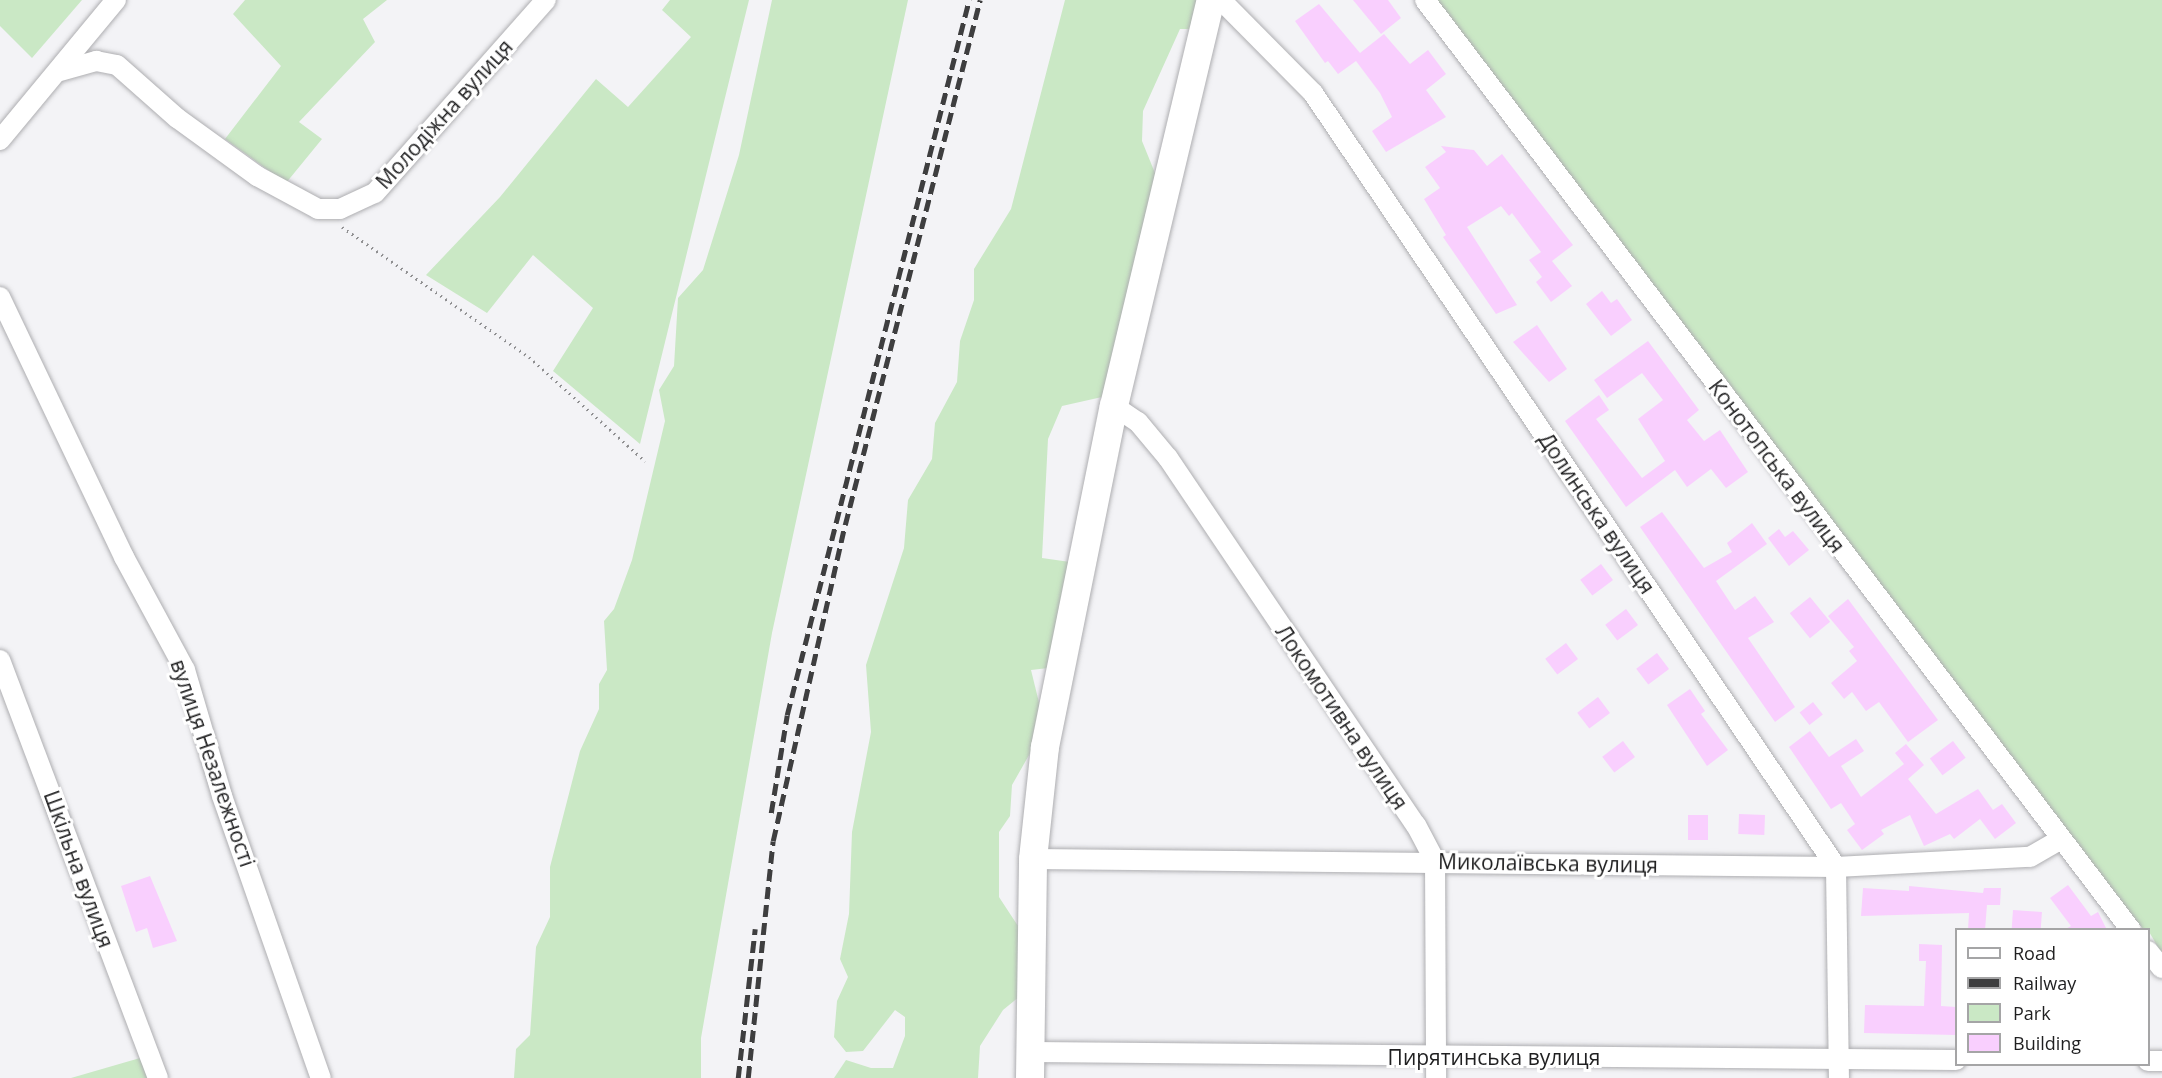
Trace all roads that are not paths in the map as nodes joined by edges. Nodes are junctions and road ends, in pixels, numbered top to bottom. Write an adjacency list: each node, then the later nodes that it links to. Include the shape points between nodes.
1 (116, 0): 6 (street)
2 (546, 0): 6 (street, Молодіжна вулиця, via 375,193 340,209 318,210 257,176 177,118 117,65 96,61)
3 (1211, 0): 9 (street)
4 (1221, 0): 14 (street, Долинська вулиця, via 1313,93)
5 (1425, 0): 11 (street, Конотопська вулиця)
6 (57, 72): 7 (street)
7 (0, 140)
8 (0, 297): 23 (street, вулиця Незалежності, via 124,557 185,670 222,796)
9 (1113, 406): 12 (street, via 1047,736); 13 (street, Локомотивна вулиця, via 1138,422 1168,458 1416,825)
10 (0, 660): 22 (street, Шкільна вулиця)
11 (2060, 840): 14 (street, Миколаївська вулиця, via 2030,857); 15 (street, Конотопська вулиця)
12 (1033, 859): 13 (street, Миколаївська вулиця); 20 (street)
13 (1435, 861): 14 (street, Миколаївська вулиця); 18 (street, Локомотивна вулиця)
14 (1836, 867): 21 (street)
15 (2129, 928)
16 (2150, 953): 17 (street)
17 (2162, 968)
18 (1435, 1056): 20 (street, Пирятинська вулиця); 21 (street, Пирятинська вулиця); 24 (street, Локомотивна вулиця)
19 (1955, 1060): 21 (street, Пирятинська вулиця)
20 (1031, 1065)
21 (1839, 1069)
22 (158, 1078)
23 (321, 1078)
24 (1436, 1078)

